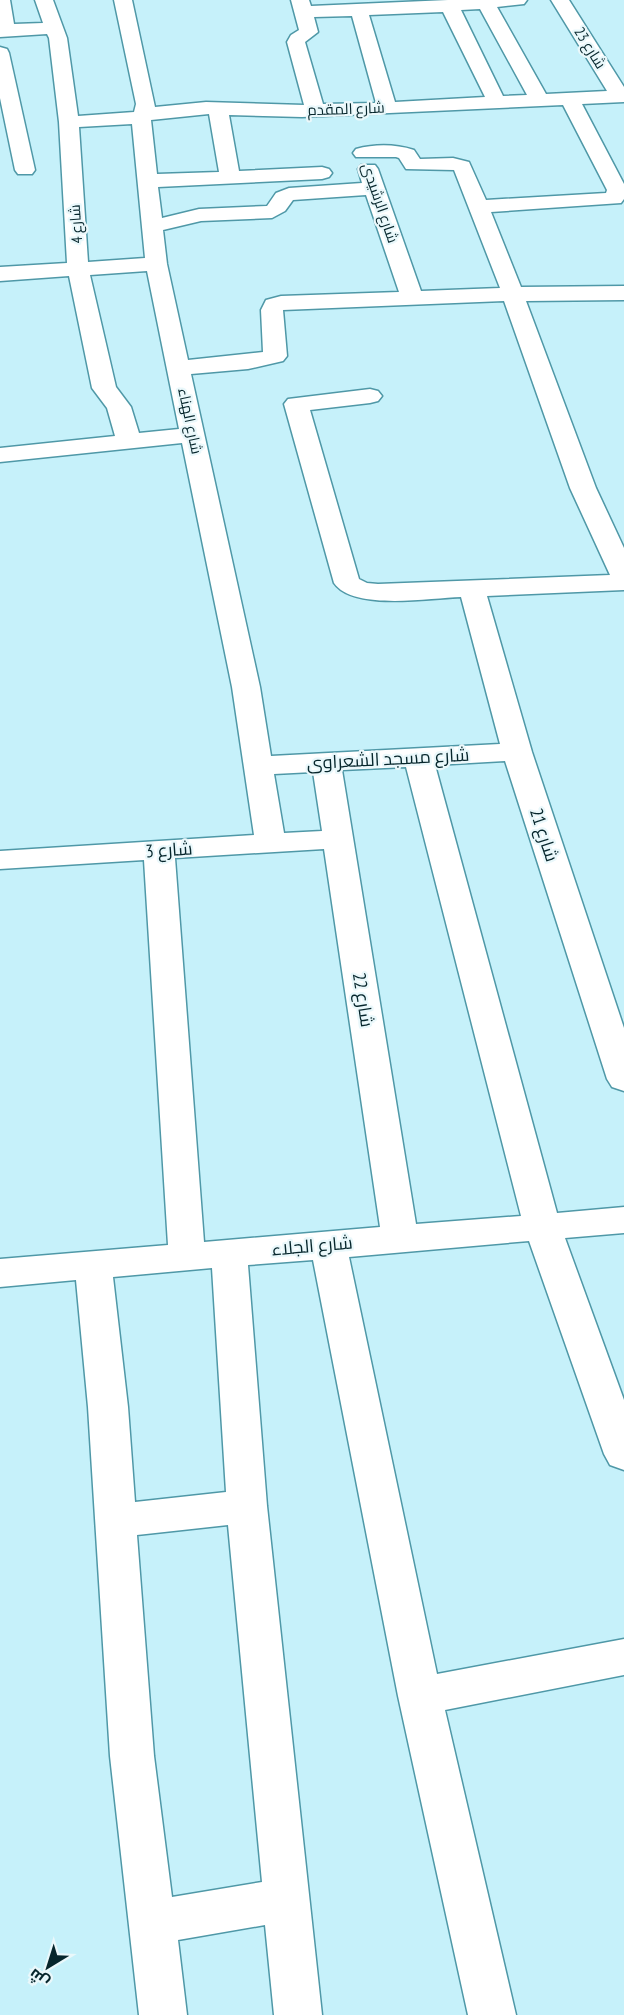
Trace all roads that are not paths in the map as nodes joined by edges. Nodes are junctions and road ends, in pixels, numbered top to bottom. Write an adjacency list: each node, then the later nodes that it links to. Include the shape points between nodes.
1 (1, 0): 11 (street, via 6,23)
2 (44, 0): 10 (street, شارع 4)
3 (123, 0): 21 (street, شارع الهناء, via 146,104)
4 (519, 0): 6 (street)
5 (560, 0): 13 (street, شارع 23)
6 (484, 1): 7 (street); 15 (street)
7 (449, 5): 9 (street); 16 (street)
8 (301, 6): 9 (street); 20 (street, via 309,32 295,40)
9 (358, 10): 18 (street)
10 (52, 28): 11 (street); 22 (street, شارع 4, via 58,38)
11 (1, 31)
12 (0, 56): 23 (street)
13 (622, 96): 14 (street, شارع المقدم)
14 (570, 99): 15 (street, شارع المقدم); 27 (street, via 617,190 614,199)
15 (540, 101): 16 (street, شارع المقدم)
16 (497, 103): 18 (street, شارع المقدم)
17 (218, 108): 20 (street, شارع المقدم); 21 (street, شارع المقدم); 25 (street)
18 (387, 108): 19 (street, شارع المقدم)
19 (348, 109): 20 (street, شارع المقدم); 24 (street, شارع الرشيدى)
20 (315, 110)
21 (142, 115): 22 (street, شارع المقدم, via 122,120); 26 (street, شارع الهناء)
22 (69, 122): 30 (street, شارع 4)
23 (25, 170)
24 (369, 171): 25 (street); 27 (street, via 397,151 407,154 413,165 462,166); 28 (street, via 283,196 272,212 199,215 173,224); 34 (street, شارع الرشيدى)
25 (230, 177): 26 (street)
26 (147, 181): 28 (street, شارع الهناء)
27 (478, 207): 33 (street)
28 (152, 225): 29 (street, شارع الهناء)
29 (156, 264): 30 (street); 35 (street, شارع الهناء)
30 (78, 269): 31 (street); 38 (street, شارع 4, via 104,388 119,407)
31 (0, 274)
32 (624, 293): 33 (street)
33 (513, 294): 34 (street); 40 (street, via 583,488)
34 (412, 298): 35 (street, via 274,305 275,356)
35 (179, 368): 37 (street, شارع الهناء)
36 (370, 396): 42 (street, via 296,404 347,583 363,592)
37 (194, 435): 38 (street); 46 (street, شارع الهناء, via 246,687)
38 (129, 441): 39 (street)
39 (0, 455)
40 (624, 576)
41 (624, 582): 42 (street)
42 (472, 588): 43 (street, شارع 21)
43 (517, 752): 44 (street, شارع مسجد الشعراوى); 51 (street, شارع 21)
44 (418, 757): 45 (street, شارع مسجد الشعراوى); 53 (street)
45 (326, 762): 46 (street, شارع مسجد الشعراوى); 47 (street, شارع 22)
46 (258, 766): 48 (street, شارع الهناء)
47 (339, 839): 48 (street, شارع 3); 54 (street, شارع 22)
48 (270, 843): 49 (street, شارع 3)
49 (159, 850): 50 (street, شارع 3); 57 (street)
50 (0, 860)
51 (624, 1079)
52 (624, 1221): 53 (street, شارع الجلاء)
53 (542, 1226): 54 (street, شارع الجلاء); 60 (street)
54 (400, 1238): 55 (street, شارع الجلاء)
55 (328, 1245): 56 (street, شارع الجلاء); 64 (street)
56 (229, 1254): 57 (street, شارع الجلاء); 61 (street)
57 (187, 1257): 58 (street, شارع الجلاء)
58 (93, 1266): 59 (street, شارع الجلاء); 62 (street)
59 (0, 1273)
60 (624, 1454)
61 (247, 1506): 62 (street); 65 (street)
62 (116, 1521): 66 (street, via 132,1756)
63 (624, 1656): 64 (street)
64 (420, 1696): 69 (street)
65 (285, 1900): 66 (street); 68 (street)
66 (152, 1922): 67 (street)
67 (163, 2015)
68 (298, 2015)
69 (492, 2015)

